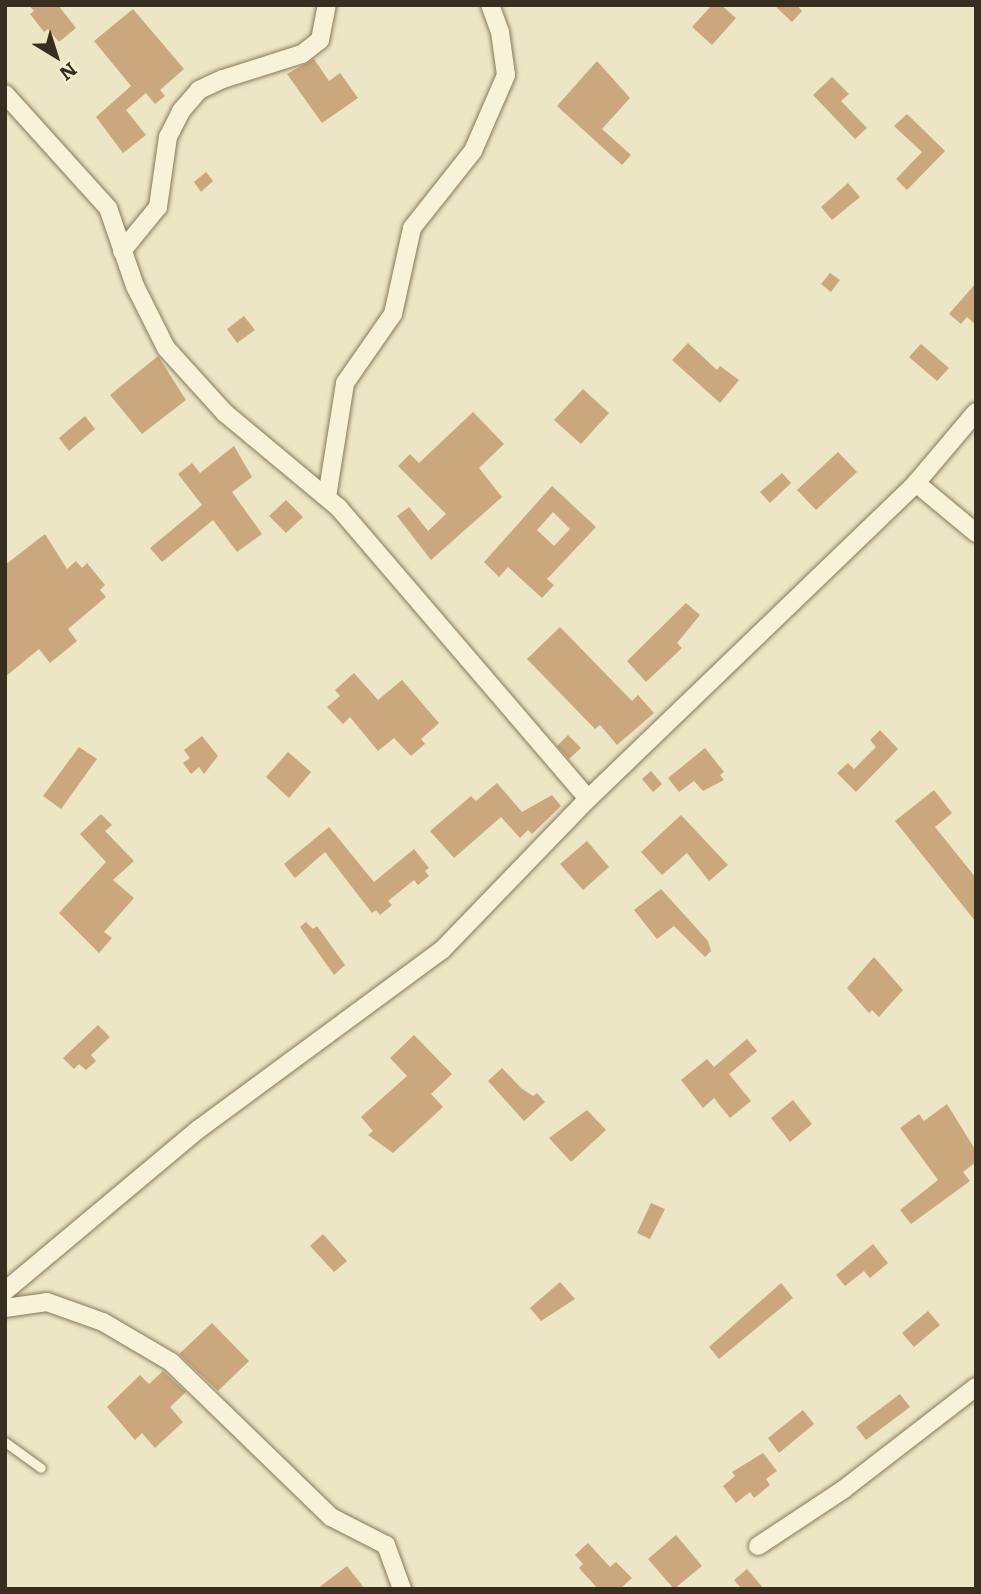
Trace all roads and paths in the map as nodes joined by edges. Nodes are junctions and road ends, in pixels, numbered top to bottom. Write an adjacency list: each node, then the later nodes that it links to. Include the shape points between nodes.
1 (327, 5): 4 (street, via 320,40 302,54 223,79 200,90 181,111 169,137 158,207)
2 (490, 5): 7 (street, via 500,32 506,75 473,151 412,228 393,314 345,383)
3 (5, 94): 4 (street, via 108,208)
4 (122, 251): 7 (street, via 166,348 225,413)
5 (976, 412): 6 (street)
6 (916, 483): 8 (street); 9 (street)
7 (327, 497): 9 (street)
8 (976, 533)
9 (588, 799): 10 (street, via 442,950 199,1129)
10 (5, 1291)
11 (5, 1308): 16 (street, via 47,1301 103,1322 171,1362 331,1517 386,1545)
12 (976, 1387): 15 (street, via 844,1489)
13 (5, 1442): 14 (lane)
14 (41, 1468)
15 (758, 1546)
16 (402, 1589)

